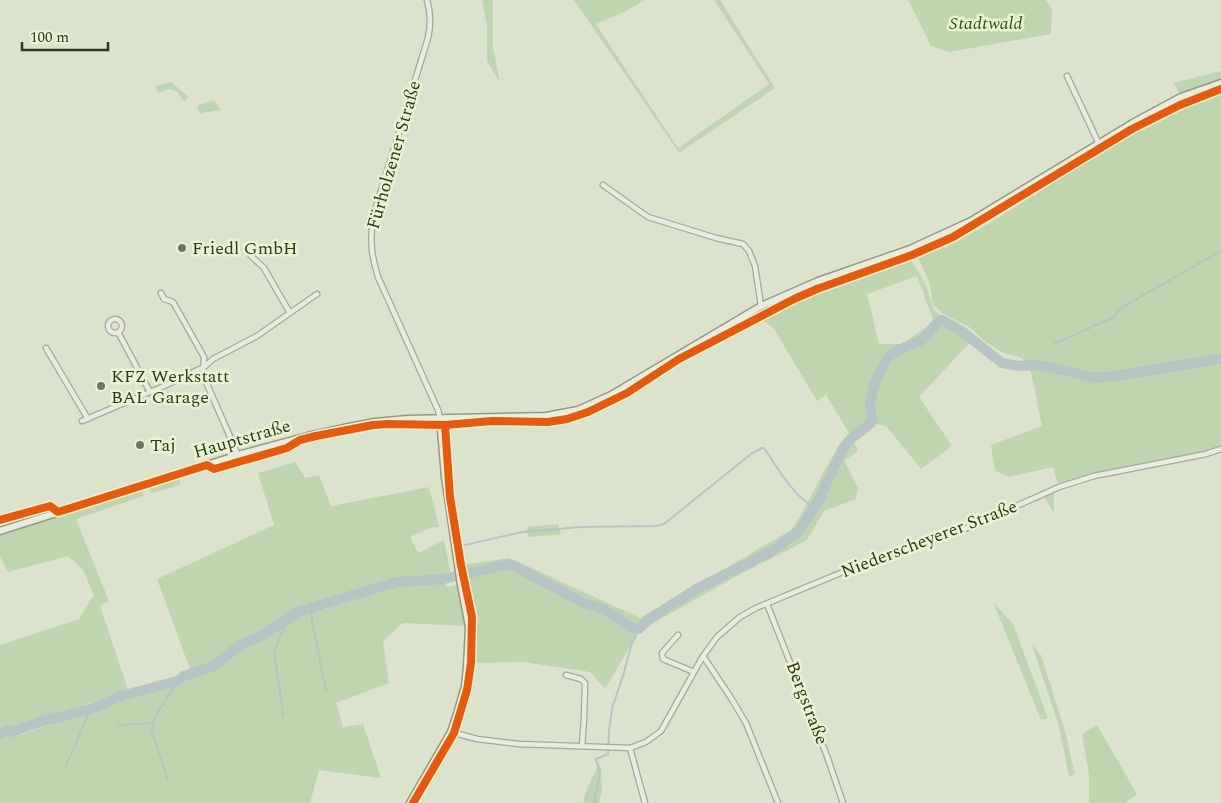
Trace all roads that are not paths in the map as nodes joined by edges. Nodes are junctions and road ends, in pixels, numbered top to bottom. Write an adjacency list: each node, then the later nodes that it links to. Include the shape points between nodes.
1 (427, 0): 15 (street, Fürholzener Straße, via 431,26 373,217 371,255)
2 (1067, 76): 4 (street)
3 (1221, 83): 4 (main road, Hauptstraße, via 1180,97)
4 (1098, 142): 9 (main road, Hauptstraße, via 971,221 910,249 818,281)
5 (603, 186): 9 (street, via 648,217 743,244 755,266)
6 (250, 256): 10 (street, via 264,268)
7 (161, 293): 13 (street, via 164,300 173,302 204,357)
8 (317, 294): 10 (street)
9 (761, 306): 15 (main road, Hauptstraße, via 611,395 578,410 546,416)
10 (290, 313): 13 (street)
11 (118, 332): 14 (street)
12 (46, 348): 14 (street, via 85,420)
13 (204, 367): 14 (street); 17 (street, via 203,375)
14 (150, 392)
15 (440, 418): 17 (main road, Hauptstraße, via 375,422); 24 (main road, via 445,477 469,627 465,686)
16 (1221, 449): 19 (street, Niederscheyerer Straße, via 1094,476 1059,487 965,529 863,564)
17 (238, 455): 18 (main road, Hauptstraße)
18 (0, 531)
19 (767, 604): 21 (street, Niederscheyerer Straße, via 740,617 717,637); 30 (street, Bergstraße, via 827,756)
20 (678, 635): 22 (street, via 662,653 663,659)
21 (703, 656): 22 (street, Niederscheyerer Straße); 29 (street, via 746,723)
22 (694, 672): 26 (street, Niederscheyerer Straße, via 661,731)
23 (566, 675): 25 (street, via 582,679 585,683)
24 (450, 732): 25 (street, Niederscheyerer Straße, via 519,744); 27 (main road)
25 (582, 746): 26 (street, Niederscheyerer Straße)
26 (630, 748): 28 (street)
27 (410, 803)
28 (645, 803)
29 (778, 803)
30 (842, 803)

